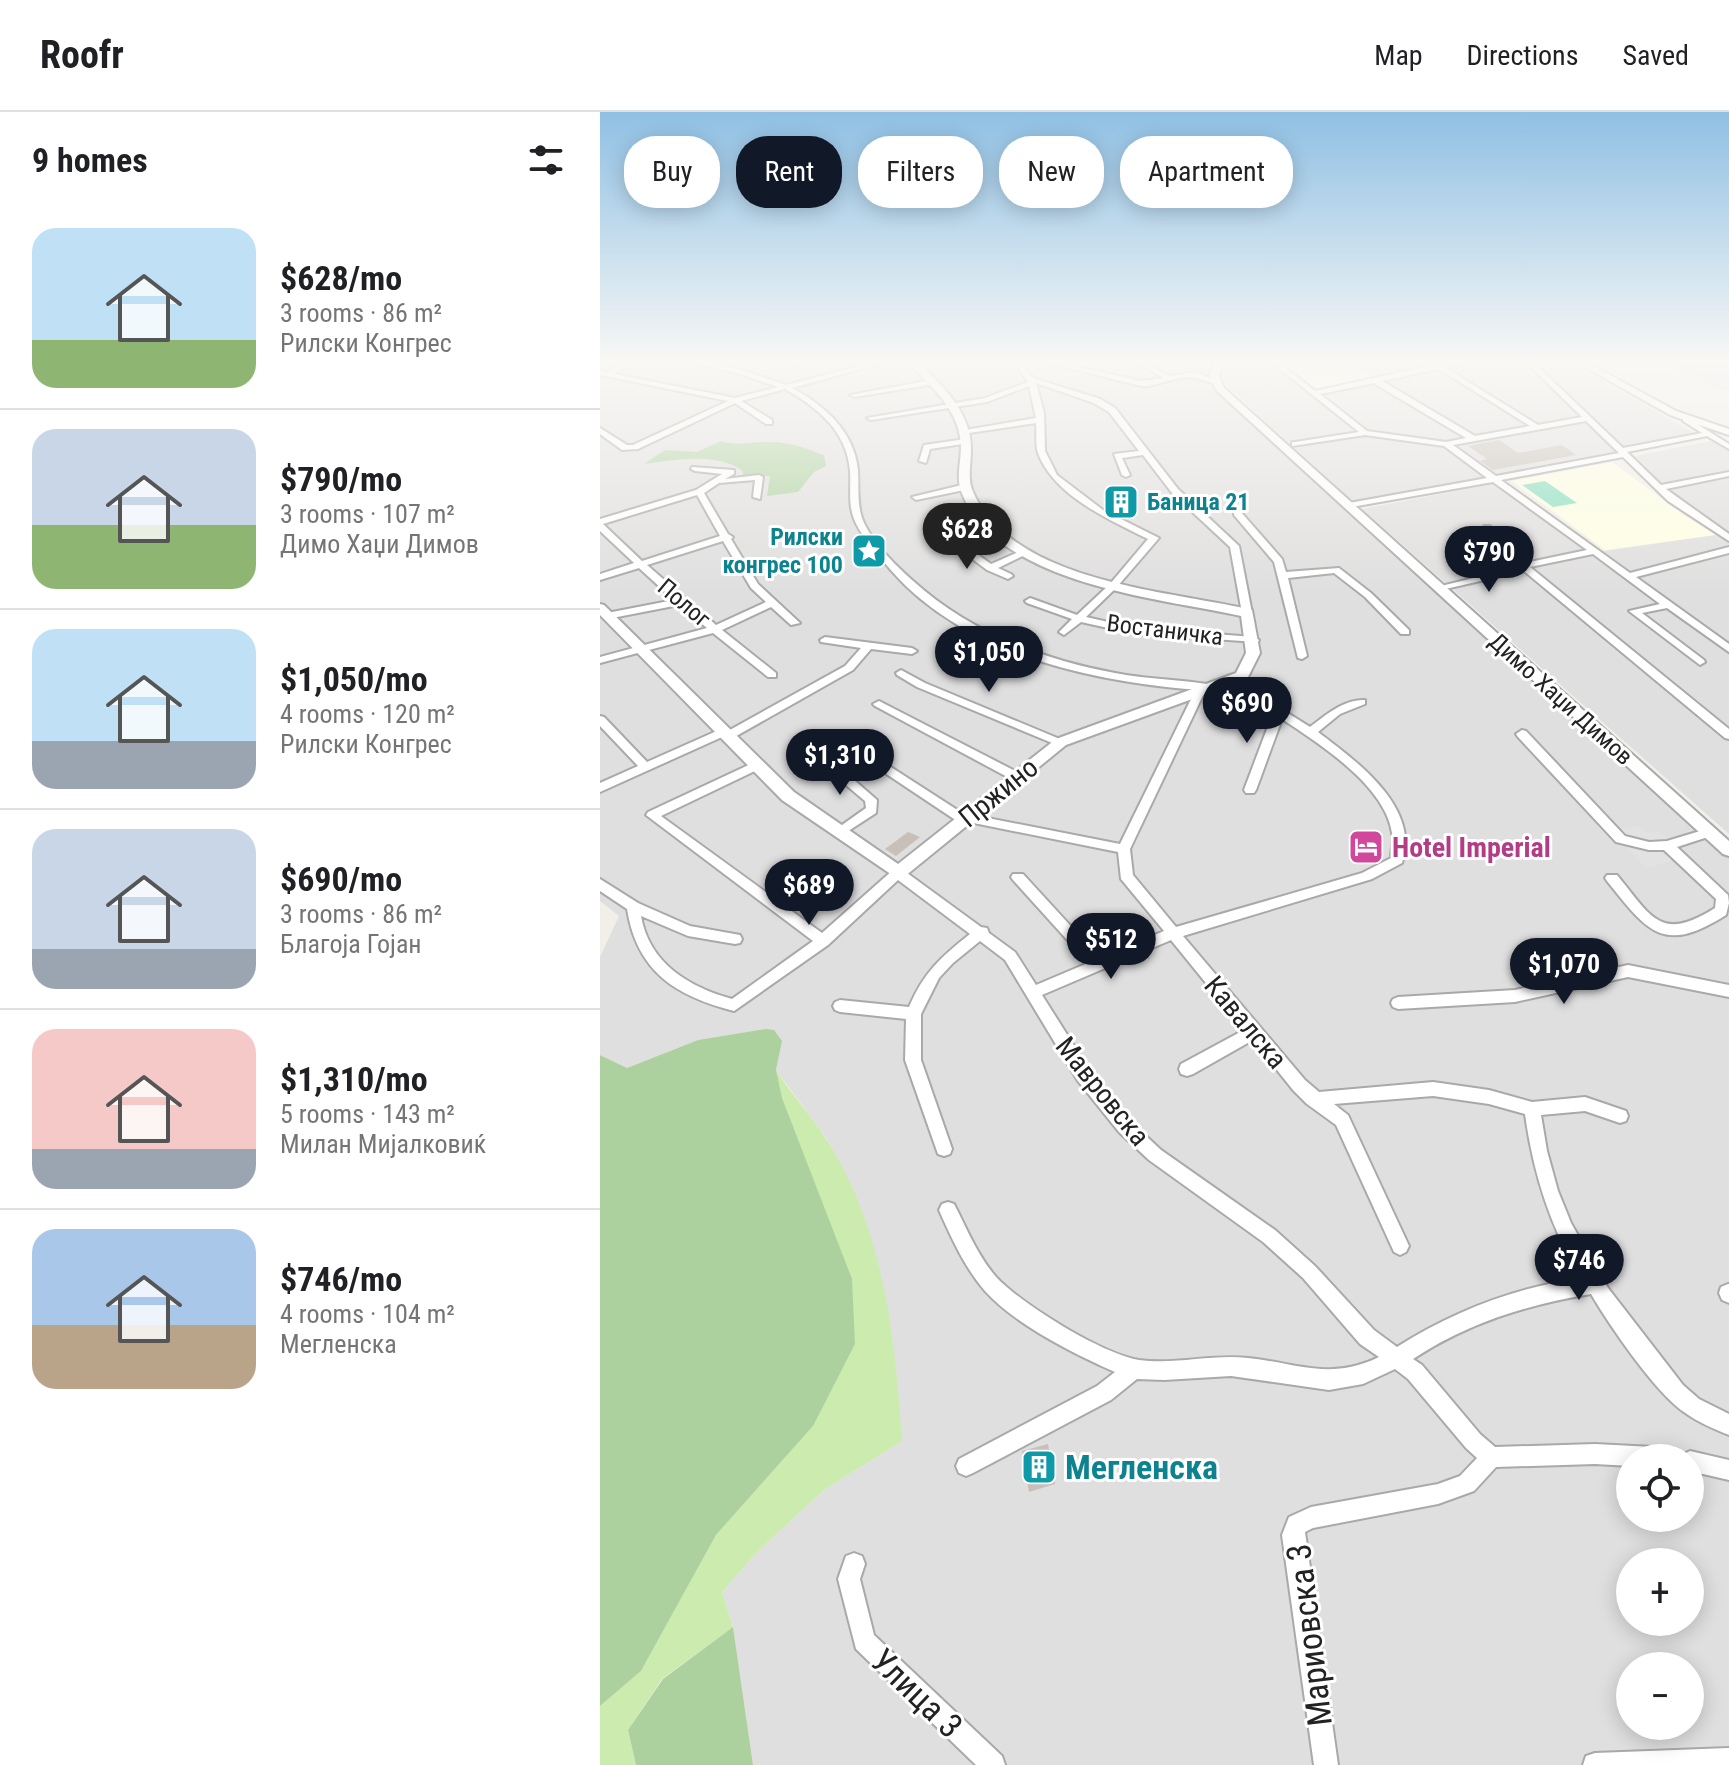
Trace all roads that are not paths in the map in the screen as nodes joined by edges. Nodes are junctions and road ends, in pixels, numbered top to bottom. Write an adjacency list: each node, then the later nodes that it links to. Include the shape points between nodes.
1 (613, 439): 2 (street, via 625,448)
2 (653, 439)
3 (843, 439): 73 (street, via 851,453 861,525 901,577 929,602 958,621 1035,655)
4 (955, 439): 18 (street, via 927,447)
5 (966, 439): 24 (street)
6 (1040, 439): 48 (street, via 1054,476 1100,512 1154,538)
7 (1135, 439): 16 (street)
8 (1276, 439): 29 (street, Димо Хаџи Димов)
9 (1326, 439): 14 (street)
10 (1410, 439): 15 (street)
11 (1467, 439): 15 (street)
12 (1608, 439): 17 (street)
13 (1683, 439): 17 (street)
14 (1295, 444)
15 (1446, 444): 22 (street)
16 (1146, 452): 21 (street, via 1117,456); 37 (street, via 1175,491)
17 (1621, 453): 22 (street); 25 (street)
18 (923, 461)
19 (695, 469): 23 (street, via 730,471)
20 (1729, 474): 25 (street)
21 (1126, 475)
22 (1499, 479): 29 (street); 39 (street)
23 (718, 483): 26 (street); 27 (street, via 759,477)
24 (966, 487): 28 (street); 40 (street, Востаничка, via 989,525)
25 (1660, 488): 36 (street)
26 (699, 492): 31 (street); 35 (street)
27 (757, 497)
28 (916, 497)
29 (1349, 506): 92 (street, Димо Хаџи Димов)
30 (1237, 513): 33 (street)
31 (600, 524): 41 (street, Полог)
32 (1487, 528): 42 (street)
33 (1253, 530): 37 (street); 44 (street, via 1274,552)
34 (946, 535): 43 (street)
35 (728, 537): 41 (street); 52 (street, via 754,586)
36 (1729, 538)
37 (1234, 546): 54 (street)
38 (1729, 550): 46 (street)
39 (1596, 551): 42 (street); 46 (street)
40 (1026, 552): 43 (street); 48 (street, Востаничка)
41 (639, 564): 47 (street); 51 (street, Полог)
42 (1524, 567): 49 (street); 81 (street)
43 (990, 568): 45 (street)
44 (1285, 575): 60 (street, via 1336,570); 67 (street)
45 (1008, 576)
46 (1630, 576): 53 (street)
47 (600, 577)
48 (1113, 586): 54 (street, Востаничка); 56 (street, Востаничка)
49 (1444, 588)
50 (1030, 601): 56 (street, Востаничка)
51 (681, 602): 55 (street); 58 (street, Полог)
52 (771, 603): 57 (street); 58 (street)
53 (1669, 605): 65 (street); 69 (street, via 1634,611)
54 (1247, 613): 62 (street)
55 (604, 616): 64 (street)
56 (1077, 618): 59 (street, Востаничка); 62 (street, Востаничка, via 1135,631)
57 (795, 623)
58 (716, 629): 64 (street); 71 (street, Полог)
59 (1064, 632)
60 (1405, 632)
61 (825, 640): 63 (street)
62 (1254, 640): 72 (street, via 1249,667)
63 (867, 647): 66 (street); 82 (street, via 849,668)
64 (640, 649): 68 (street); 82 (street)
65 (1729, 649)
66 (912, 651)
67 (1302, 656)
68 (600, 660)
69 (1700, 662)
70 (901, 673): 84 (street)
71 (772, 675)
72 (1231, 682): 74 (street, Пржино); 77 (street)
73 (1169, 686): 74 (street); 74 (street)
74 (1200, 693): 84 (street, Пржино); 95 (street)
75 (1361, 702): 80 (street, via 1336,712)
76 (879, 704): 88 (street)
77 (1278, 713): 80 (street); 90 (street)
78 (600, 719): 87 (street)
79 (831, 733): 91 (street, via 947,811)
80 (1310, 733): 103 (street, via 1382,796 1399,834 1397,860 1367,876)
81 (1728, 733)
82 (725, 734): 86 (street); 87 (street)
83 (1522, 734): 94 (street, via 1613,834 1640,844)
84 (1061, 742): 88 (street, Пржино)
85 (825, 761): 93 (street, via 871,800 872,810)
86 (755, 766): 93 (street); 105 (street, via 652,815)
87 (645, 767): 89 (street)
88 (1017, 777): 91 (street, Пржино)
89 (600, 788)
90 (1250, 790)
91 (966, 817): 95 (street); 97 (street, Пржино)
92 (1710, 832): 94 (street); 96 (street, Димо Хаџи Димов)
93 (839, 833): 97 (street)
94 (1667, 845): 99 (street, via 1723,898 1721,911 1710,919 1662,931)
95 (1124, 849): 103 (street, Кавалска, via 1126,876)
96 (1729, 850)
97 (898, 873): 102 (street, Мавровска); 105 (street, Пржино)
98 (1018, 877): 106 (street)
99 (1612, 878)
100 (600, 884): 101 (street)
101 (633, 907): 104 (street, via 688,931); 105 (street, Пржино, via 637,937 653,965 685,986 734,1005)
102 (982, 932): 108 (street, Мавровска, via 1010,956); 111 (street, via 932,972)
103 (1171, 934): 106 (street); 112 (street, Кавалска)
104 (735, 939)
105 (823, 941)
106 (1098, 965): 108 (street)
107 (1729, 991): 109 (street, via 1628,971 1515,996)
108 (1035, 992): 121 (street, Мавровска, via 1084,1076 1125,1127 1155,1155 1269,1236)
109 (1398, 1003)
110 (840, 1006): 111 (street)
111 (914, 1014): 117 (street, via 913,1060)
112 (1254, 1032): 113 (street); 114 (street, Кавалска)
113 (1187, 1069)
114 (1313, 1099): 115 (street, via 1433,1089); 119 (street, Кавалска, via 1346,1126)
115 (1532, 1109): 116 (street, via 1585,1104); 120 (street, via 1536,1147 1554,1210)
116 (1620, 1116)
117 (944, 1149)
118 (948, 1210): 122 (street, via 990,1283 1019,1308)
119 (1400, 1246)
120 (1592, 1285): 121 (street, via 1531,1298 1452,1325); 123 (street, via 1676,1392 1700,1412)
121 (1396, 1360): 122 (street, via 1328,1383 1229,1365 1188,1371); 125 (street, Мавровска, via 1415,1372)
122 (1135, 1368): 127 (street, via 1104,1393)
123 (1729, 1425)
124 (1616, 1455): 125 (street)
125 (1491, 1457): 132 (street, Мариовска 3, via 1479,1475 1452,1489 1297,1525 1293,1535)
126 (1704, 1464): 128 (street)
127 (966, 1466)
128 (1729, 1470)
129 (854, 1564): 131 (street, Улица 3, via 849,1579 864,1641)
130 (1729, 1760): 133 (street)
131 (993, 1765)
132 (1326, 1765)
133 (1595, 1765)

